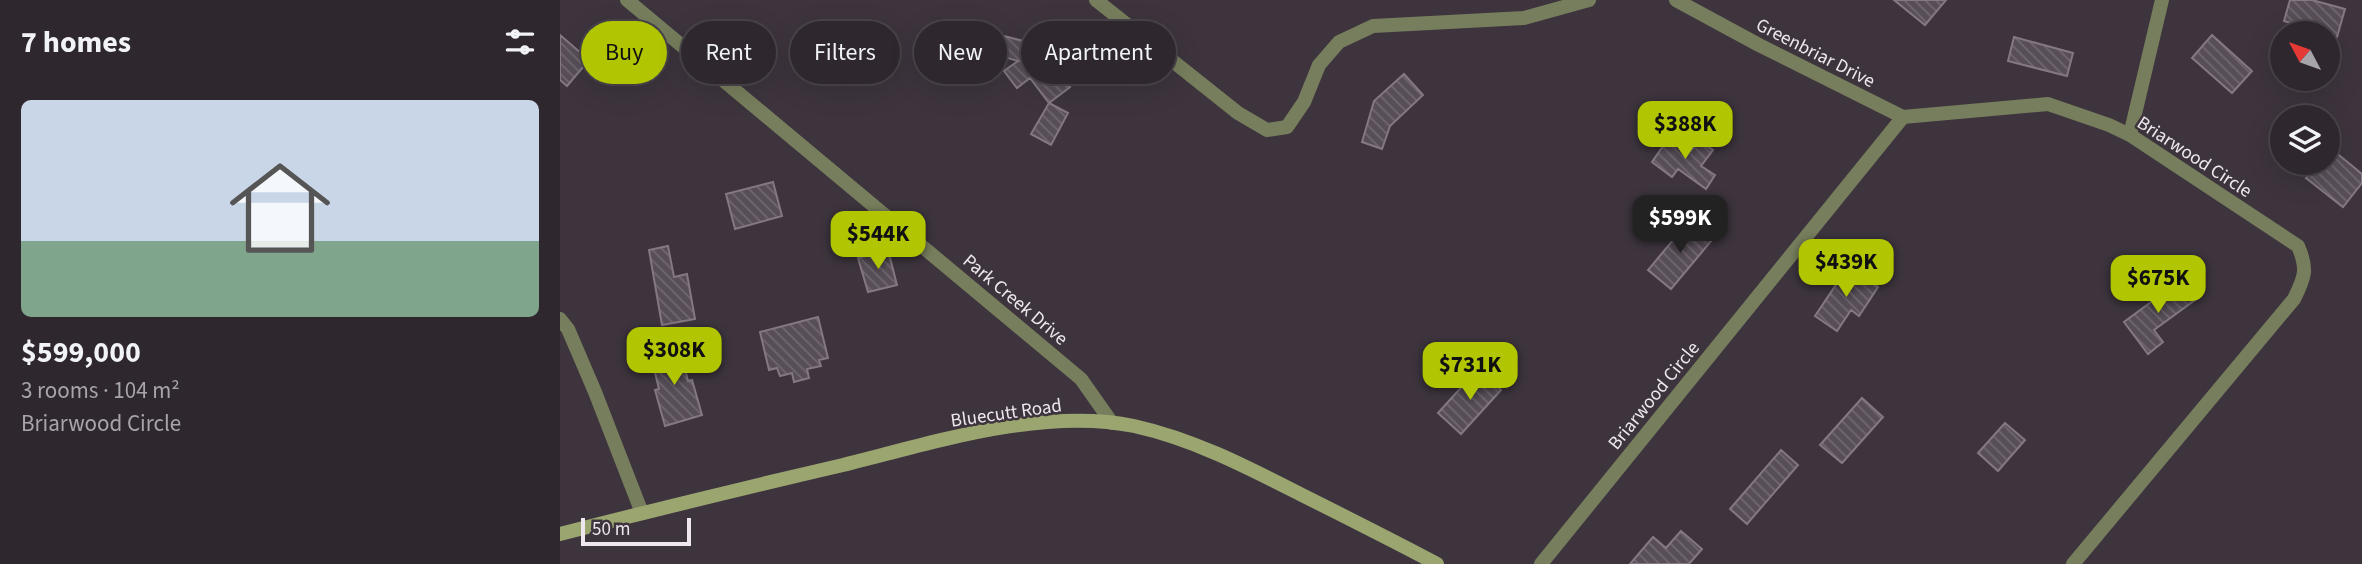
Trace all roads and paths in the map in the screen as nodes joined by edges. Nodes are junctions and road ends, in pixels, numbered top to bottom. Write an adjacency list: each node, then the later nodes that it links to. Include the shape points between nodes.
1 (627, 0): 9 (street, Park Creek Drive, via 1082,379)
2 (1096, 0): 3 (street, via 1238,113 1267,130 1287,127 1304,102 1319,65 1339,42 1373,26 1524,18)
3 (1589, 0)
4 (1676, 0): 6 (street, Greenbriar Drive)
5 (2162, 0): 7 (street)
6 (1903, 117): 7 (street, Briarwood Circle, via 2048,104); 13 (street, Briarwood Circle)
7 (2130, 135): 14 (street, Briarwood Circle, via 2298,246 2305,278 2294,299)
8 (560, 319): 10 (street, via 595,392)
9 (1112, 423): 10 (street, Bluecutt Road, via 1056,422 975,433); 12 (street, Bluecutt Road, via 1169,435 1233,461)
10 (642, 513): 11 (street, Bluecutt Road)
11 (560, 534)
12 (1437, 564)
13 (1541, 564)
14 (2073, 564)

